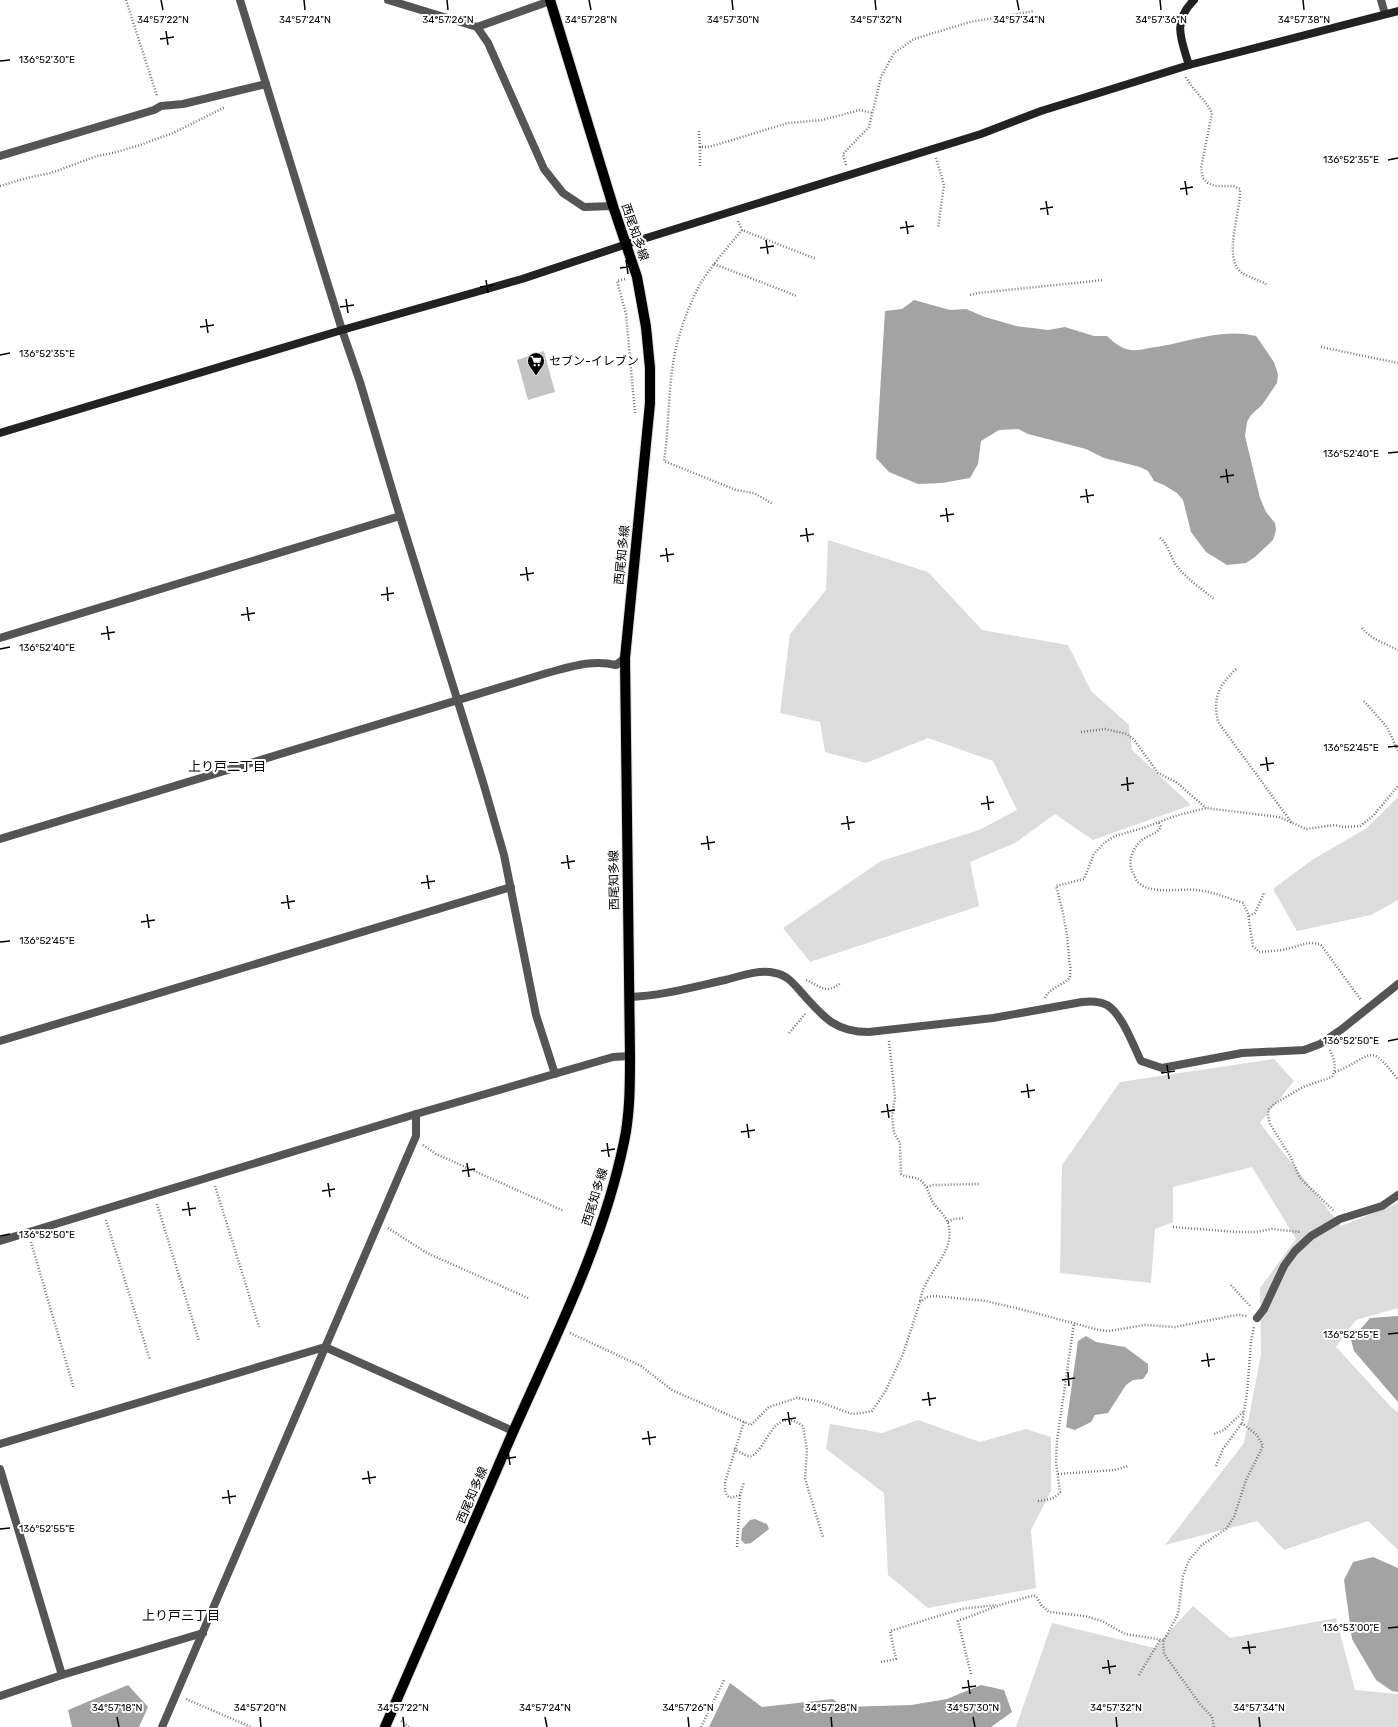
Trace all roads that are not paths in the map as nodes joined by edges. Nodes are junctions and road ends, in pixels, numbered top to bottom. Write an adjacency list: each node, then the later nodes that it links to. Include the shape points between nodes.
1 (240, 0): 10 (street)
2 (388, 0): 8 (street)
3 (1194, 0): 9 (street, via 1182,15 1179,27)
4 (1380, 0): 7 (street)
5 (550, 1): 8 (street); 12 (main road, 西尾知多線)
6 (1398, 11): 7 (street)
7 (1385, 14): 9 (street)
8 (477, 27): 12 (street, via 488,44 544,169 563,193 584,207)
9 (1186, 66): 13 (street, via 1041,111 981,134)
10 (266, 84): 11 (street, via 183,104 161,106); 14 (street)
11 (0, 156)
12 (612, 206): 13 (main road, 西尾知多線)
13 (627, 244): 14 (street, via 522,279); 18 (main road, 西尾知多線, via 637,277 646,327 650,403)
14 (342, 330): 15 (street); 16 (street)
15 (0, 433)
16 (400, 516): 17 (street); 19 (street)
17 (0, 638)
18 (625, 658): 19 (street, via 616,665 604,662 582,664); 23 (main road, 西尾知多線)
19 (457, 701): 20 (street); 21 (street, via 502,848)
20 (0, 839)
21 (511, 887): 24 (street); 26 (street, via 536,1015)
22 (1398, 984): 23 (street, via 1324,1041 1304,1050 1242,1053 1162,1068 1141,1061 1117,1014 1106,1005 1094,1001 993,1018 855,1032 839,1028 818,1012 784,975 766,971)
23 (629, 997): 25 (main road, 西尾知多線)
24 (0, 1041)
25 (630, 1056): 26 (street, via 613,1057); 32 (main road, 西尾知多線, via 630,1092 625,1140 606,1213 560,1329)
26 (555, 1074): 27 (street)
27 (416, 1114): 29 (street); 31 (street, via 416,1136)
28 (1398, 1195): 30 (street, via 1382,1206 1340,1219 1311,1236 1284,1266)
29 (0, 1241)
30 (1258, 1317)
31 (325, 1347): 32 (street); 33 (street); 35 (street)
32 (513, 1431): 39 (main road, 西尾知多線)
33 (0, 1444)
34 (0, 1469): 36 (street)
35 (203, 1633): 36 (street); 38 (street)
36 (62, 1675): 37 (street)
37 (0, 1696)
38 (162, 1727)
39 (385, 1727)

